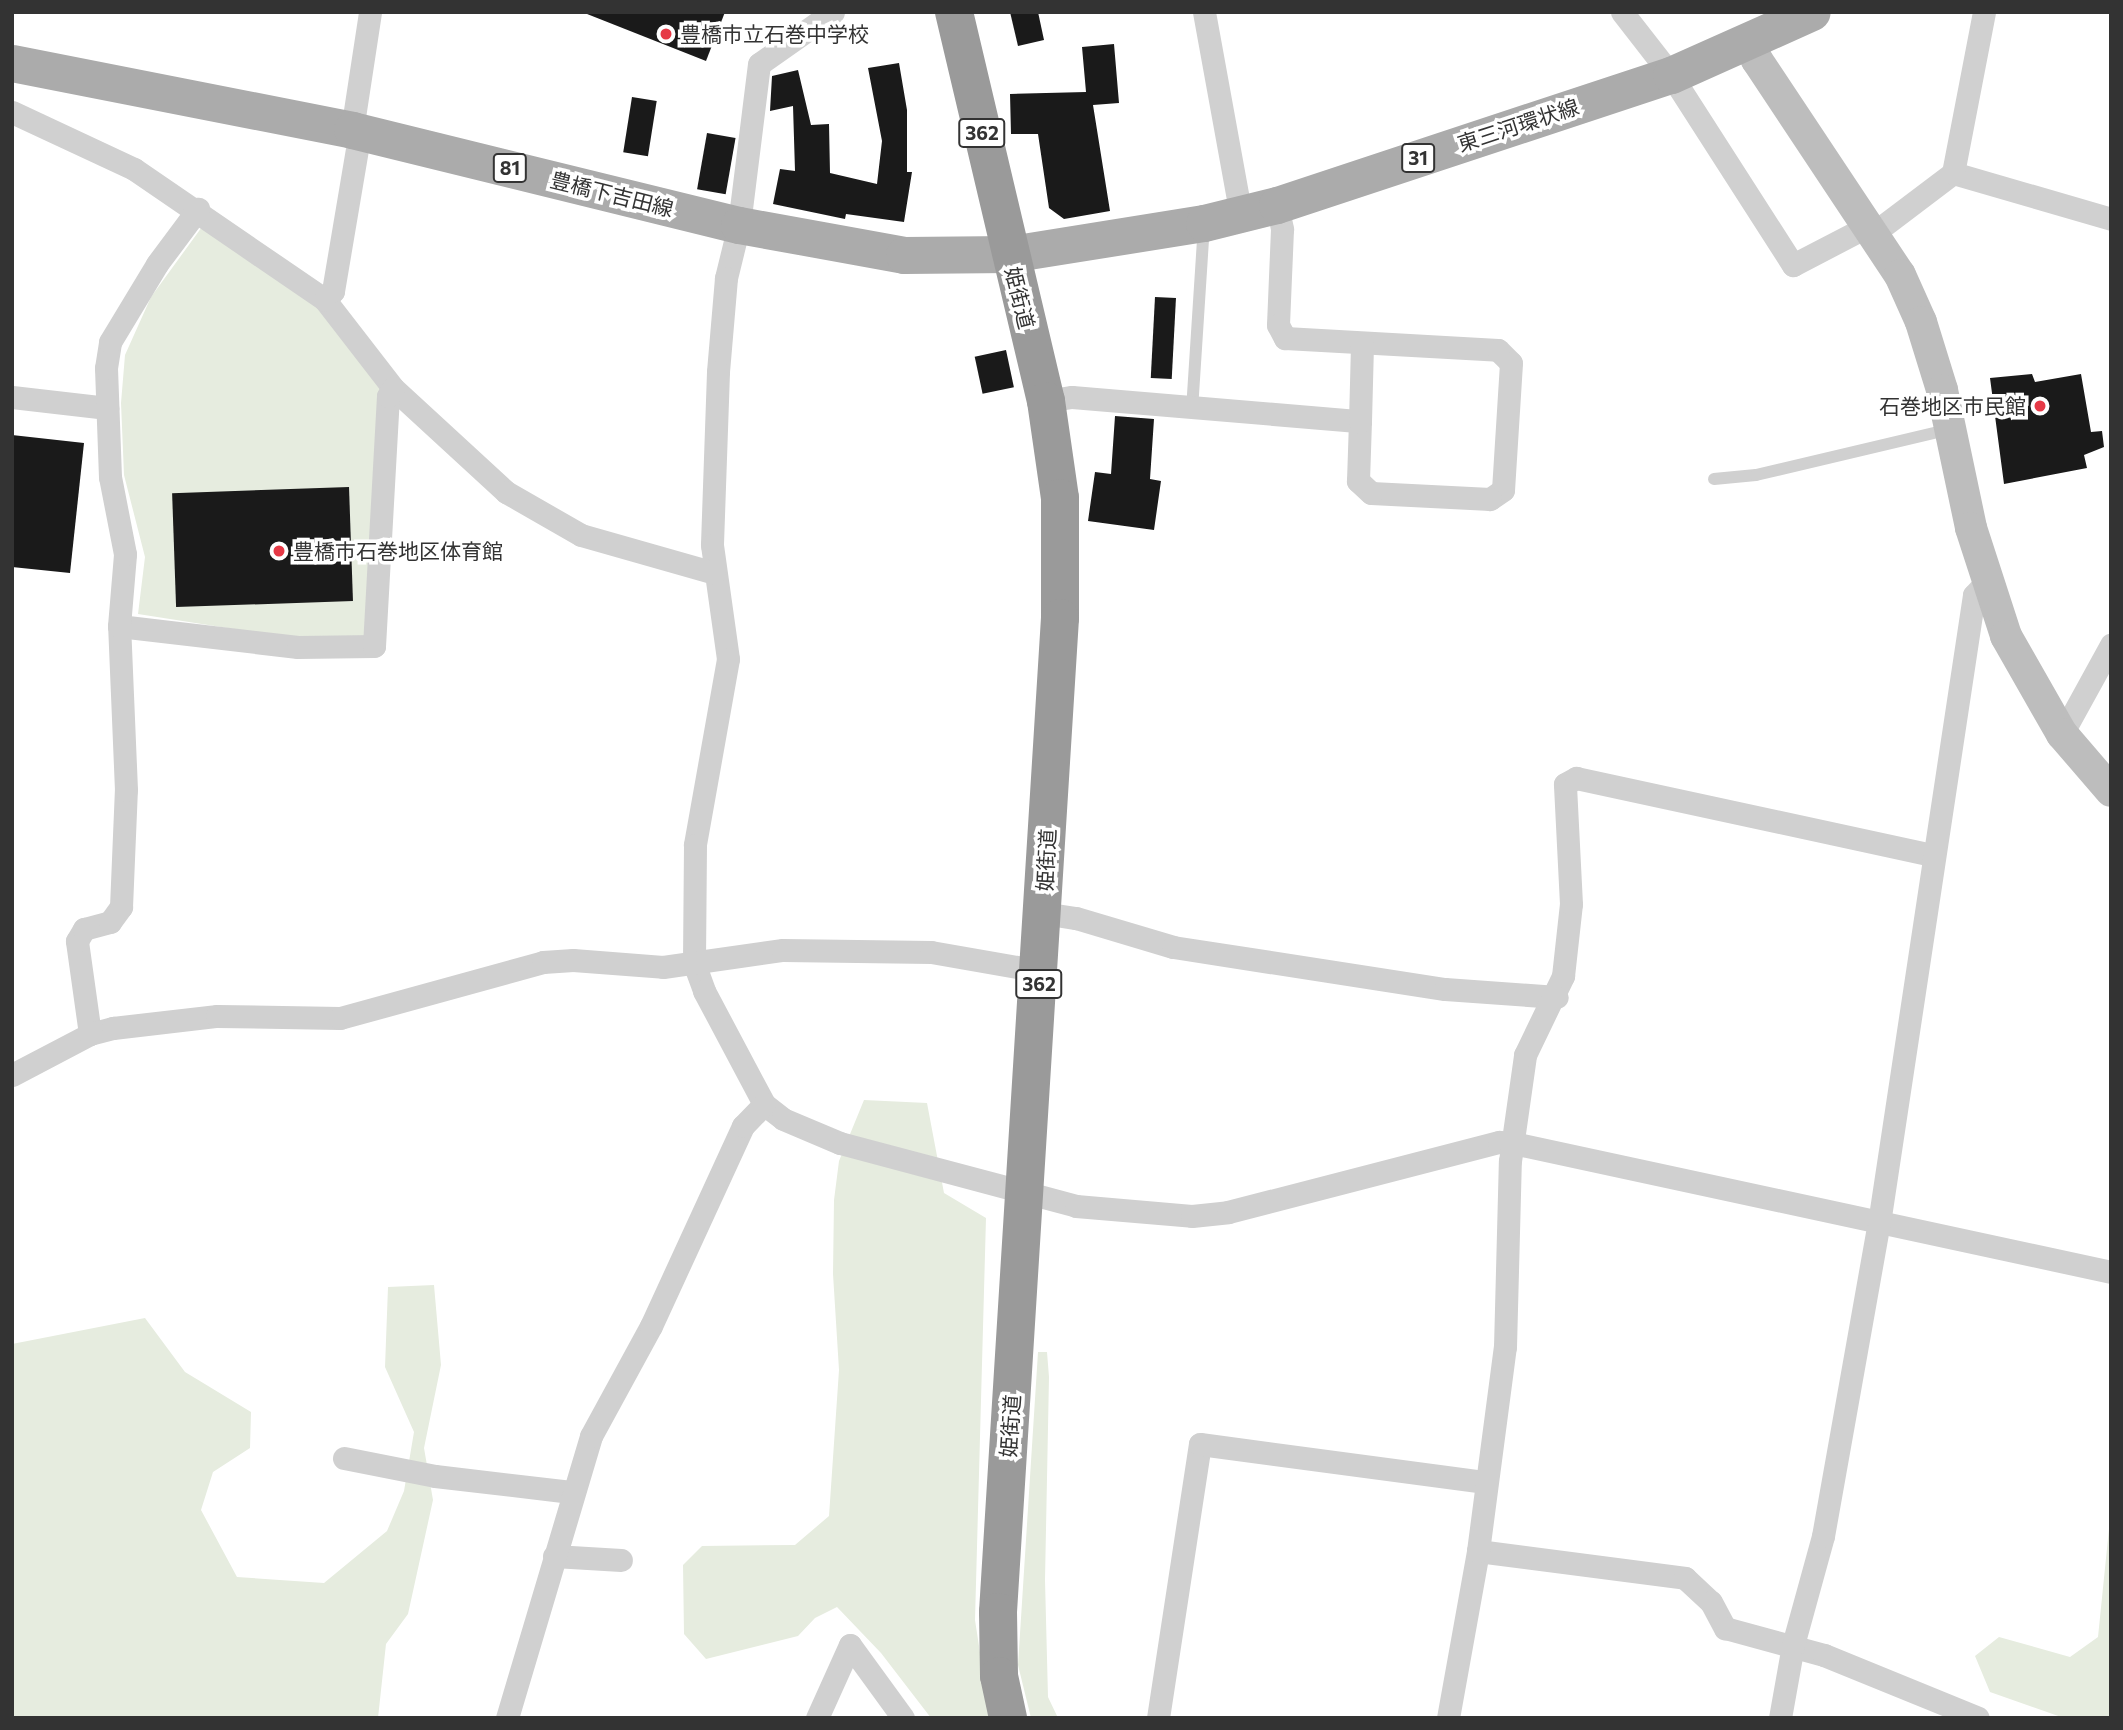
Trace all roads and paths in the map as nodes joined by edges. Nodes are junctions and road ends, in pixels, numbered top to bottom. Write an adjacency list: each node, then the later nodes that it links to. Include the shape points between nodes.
1 (370, 12): 12 (street)
2 (834, 12): 19 (street, via 759,64)
3 (954, 12): 21 (highway, 姫街道 / 362)
4 (1204, 12): 16 (street)
5 (1622, 12): 10 (street)
6 (1812, 12): 8 (main road, 東三河環状線 / 31)
7 (1983, 12): 13 (street)
8 (1748, 40): 10 (main road, 東三河環状線 / 31); 20 (street)
9 (12, 63): 12 (main road, 豊橋下吉田線 / 81)
10 (1671, 75): 14 (main road, 東三河環状線 / 31); 20 (street, via 1793,265)
11 (12, 112): 15 (street, via 134,169)
12 (356, 131): 19 (main road, 豊橋下吉田線 / 81); 22 (street, via 333,291)
13 (1953, 173): 17 (street); 20 (street)
14 (1277, 205): 16 (main road, 東三河環状線 / 31); 23 (street, via 1282,229 1278,325 1285,338)
15 (198, 209): 22 (street); 27 (street, via 157,264 110,342)
16 (1241, 215): 18 (main road, 東三河環状線 / 31)
17 (2111, 219)
18 (1204, 223): 21 (main road, 東三河環状線 / 31); 28 (lane)
19 (739, 225): 21 (main road, 豊橋下吉田線 / 81, via 904,255); 32 (street, via 726,278 718,372)
20 (1872, 229): 30 (street, via 1921,322)
21 (1010, 254): 26 (highway, 姫街道 / 362)
22 (325, 300): 24 (street)
23 (1362, 344): 29 (street); 29 (street, via 1498,350 1505,356 1511,363 1503,490 1490,499 1371,493 1357,481)
24 (393, 388): 32 (street, via 506,492 581,535); 34 (street, via 388,396 374,646 298,647)
25 (12, 397): 27 (street)
26 (1046, 401): 28 (street, via 1072,397); 39 (highway, 姫街道 / 362, via 1060,498 1060,618)
27 (107, 408): 34 (street, via 110,477 125,554)
28 (1192, 410): 29 (street)
29 (1360, 421)
30 (1950, 429): 31 (lane, via 1756,475); 33 (street)
31 (1714, 480)
32 (714, 573): 40 (street, via 728,659 695,845)
33 (1985, 583): 36 (street, via 2028,679); 38 (street, via 1974,595)
34 (119, 626): 43 (street, via 126,790 121,907 110,922 84,929 78,941)
35 (2111, 645): 36 (street)
36 (2062, 734): 37 (street)
37 (2111, 791)
38 (1931, 855): 42 (street, via 1576,778 1566,784 1571,904); 48 (street)
39 (1043, 913): 41 (highway, 姫街道 / 362); 42 (street, via 1076,918 1173,947 1445,989)
40 (694, 963): 41 (street, via 783,950 931,952); 43 (street, via 663,967 543,962 340,1017 217,1016); 45 (street, via 704,991)
41 (1040, 971): 47 (highway, 姫街道 / 362)
42 (1557, 997): 46 (street, via 1535,1028 1525,1055)
43 (90, 1034): 44 (street)
44 (12, 1075)
45 (765, 1104): 47 (street, via 783,1119 840,1143); 52 (street, via 743,1126 651,1326 591,1436)
46 (1513, 1143): 47 (street, via 1499,1142 1228,1212 1192,1216 1076,1206); 48 (street); 51 (street, via 1506,1347)
47 (1025, 1195): 60 (highway, 姫街道 / 362, via 998,1612 999,1676)
48 (1879, 1223): 49 (street); 56 (street, via 1823,1536)
49 (2111, 1272)
50 (344, 1458): 52 (street, via 435,1476)
51 (1485, 1482): 53 (street); 61 (street, via 1200,1444)
52 (571, 1492): 54 (street)
53 (1478, 1550): 56 (street, via 1685,1578 1711,1602 1725,1628); 62 (street)
54 (554, 1556): 55 (street); 57 (street)
55 (621, 1560)
56 (1793, 1645): 63 (street); 64 (street)
57 (507, 1718)
58 (817, 1718): 59 (street, via 850,1645)
59 (903, 1718)
60 (1008, 1718)
61 (1158, 1718)
62 (1448, 1718)
63 (1780, 1718)
64 (1978, 1718)

